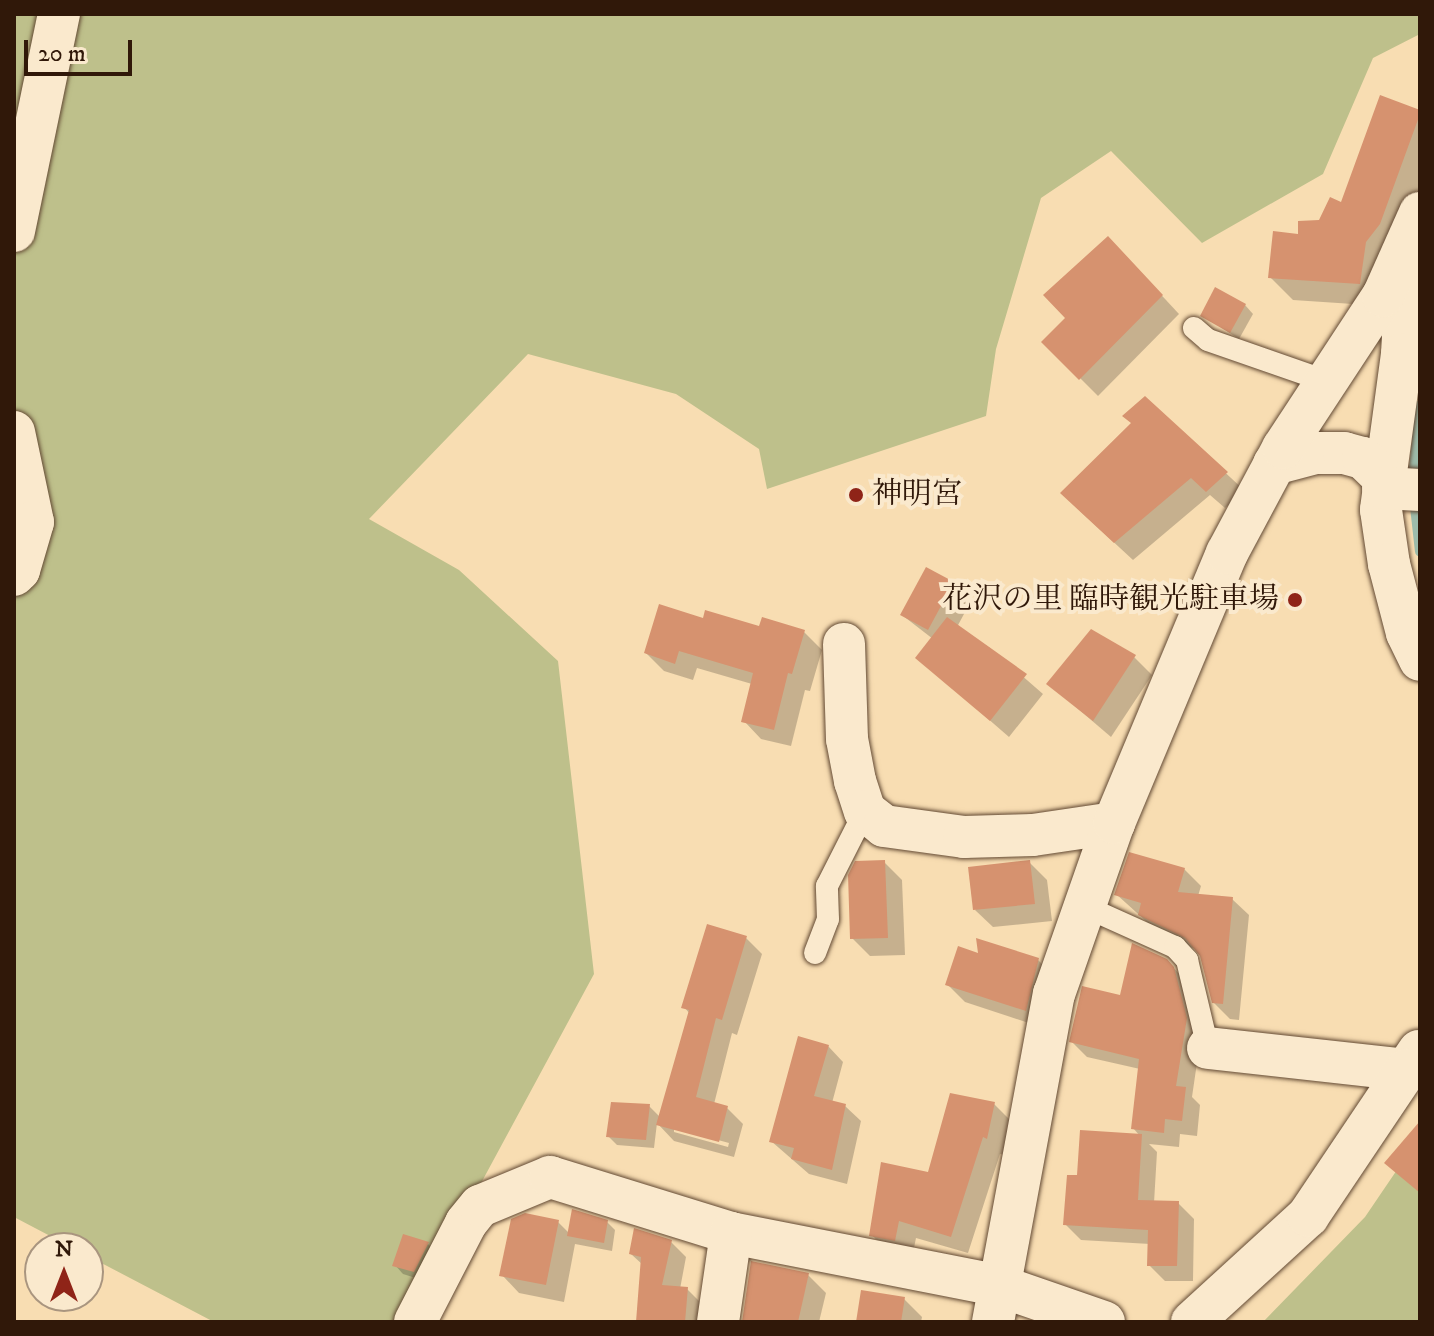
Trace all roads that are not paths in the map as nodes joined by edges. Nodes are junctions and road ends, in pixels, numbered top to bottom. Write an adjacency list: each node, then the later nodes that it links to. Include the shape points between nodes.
1 (59, 14): 3 (street)
2 (1414, 229): 5 (street, via 1383,296); 8 (street)
3 (14, 231)
4 (1194, 328): 5 (lane, via 1208,340)
5 (1326, 381): 7 (street)
6 (14, 432): 9 (street, via 33,522)
7 (1274, 464): 8 (street, via 1315,453 1344,453 1363,458); 13 (street, via 1227,553)
8 (1396, 486): 11 (street, via 1381,510 1389,564 1407,633)
9 (14, 575)
10 (844, 644): 12 (street, via 847,739)
11 (1420, 660)
12 (865, 811): 13 (street, via 884,826 964,837 1033,835); 15 (lane, via 827,886 828,919)
13 (1114, 823): 14 (street)
14 (1086, 907): 16 (lane, via 1175,947 1187,960); 19 (street, via 1054,994)
15 (815, 953)
16 (1208, 1048): 17 (street)
17 (1413, 1060): 23 (street, via 1308,1216)
18 (731, 1233): 19 (street); 20 (street, via 550,1177 480,1206); 21 (street)
19 (996, 1304): 22 (street)
20 (415, 1322)
21 (718, 1322)
22 (1104, 1322)
23 (1192, 1322)

